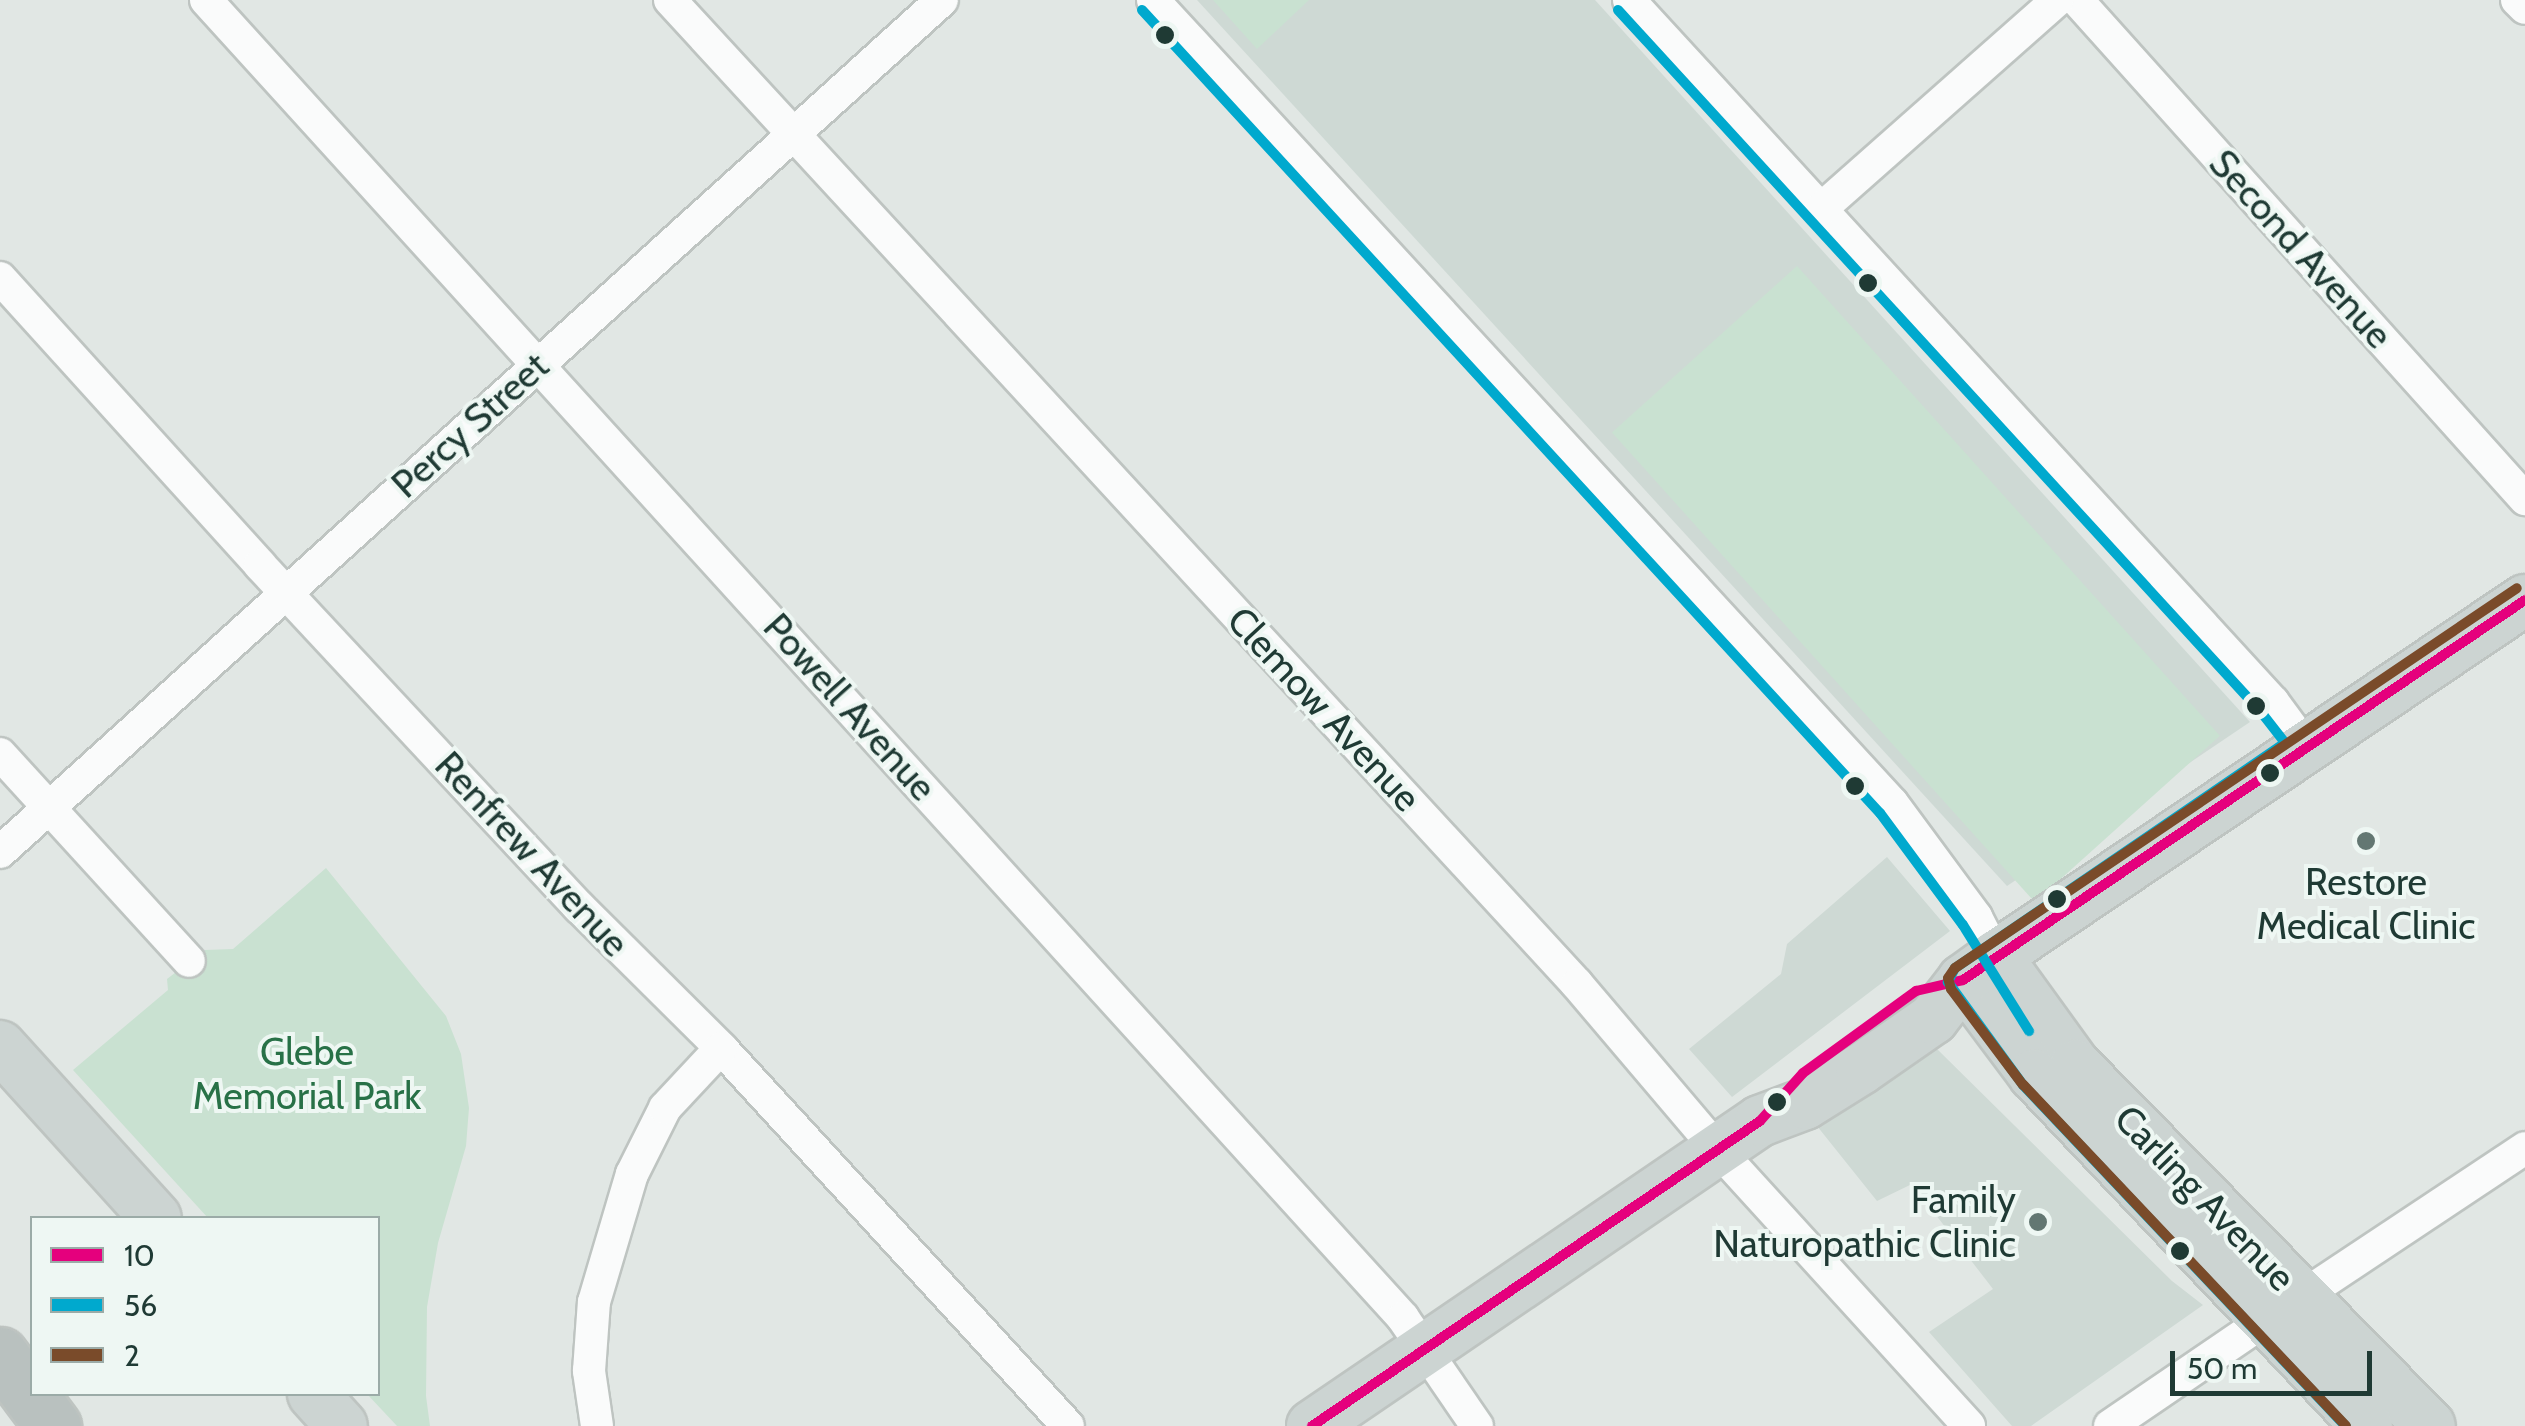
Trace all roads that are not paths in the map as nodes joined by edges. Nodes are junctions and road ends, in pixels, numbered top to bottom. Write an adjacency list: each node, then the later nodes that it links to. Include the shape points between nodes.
1 (206, 0): 13 (street, Powell Avenue)
2 (670, 0): 10 (street, Clemow Avenue)
3 (942, 0): 10 (street, Percy Street)
4 (1153, 0): 22 (street, via 1892,803 1976,916)
5 (1629, 0): 11 (street)
6 (2057, 0): 11 (street)
7 (2077, 0): 14 (street, Second Avenue)
8 (2518, 0): 9 (street)
9 (2525, 8)
10 (794, 136): 13 (street, Percy Street); 26 (street, Clemow Avenue, via 1578,984)
11 (1820, 210): 17 (street, via 2273,702)
12 (0, 278): 15 (street, Renfrew Avenue)
13 (538, 363): 15 (street, Percy Street); 29 (street, Powell Avenue, via 1403,1318)
14 (2525, 499)
15 (287, 593): 19 (street, Percy Street); 24 (street, Renfrew Avenue, via 579,907)
16 (2525, 600): 17 (main road)
17 (2306, 748): 22 (main road)
18 (0, 754): 19 (street)
19 (48, 808): 20 (street, Percy Street); 21 (street)
20 (0, 852)
21 (190, 962)
22 (1979, 968): 26 (main road, via 1902,1002 1803,1073 1760,1121); 28 (main road, Carling Avenue, via 2034,1075)
23 (0, 1046): 27 (main road)
24 (721, 1048): 36 (street, via 666,1108 627,1188 594,1302 590,1370); 37 (street, Renfrew Avenue)
25 (2525, 1148): 28 (street)
26 (1718, 1150): 29 (main road); 40 (street, Clemow Avenue)
27 (154, 1216)
28 (2282, 1309): 41 (street); 42 (main road, Carling Avenue); 43 (main road, Carling Avenue)
29 (1424, 1350): 38 (main road); 39 (street, Powell Avenue)
30 (0, 1356): 32 (highway)
31 (30, 1396): 34 (highway)
32 (30, 1396)
33 (315, 1396): 35 (main road)
34 (53, 1426)
35 (342, 1426)
36 (597, 1426)
37 (1068, 1426)
38 (1312, 1426)
39 (1478, 1426)
40 (1969, 1426)
41 (2110, 1426)
42 (2367, 1426)
43 (2430, 1426)

